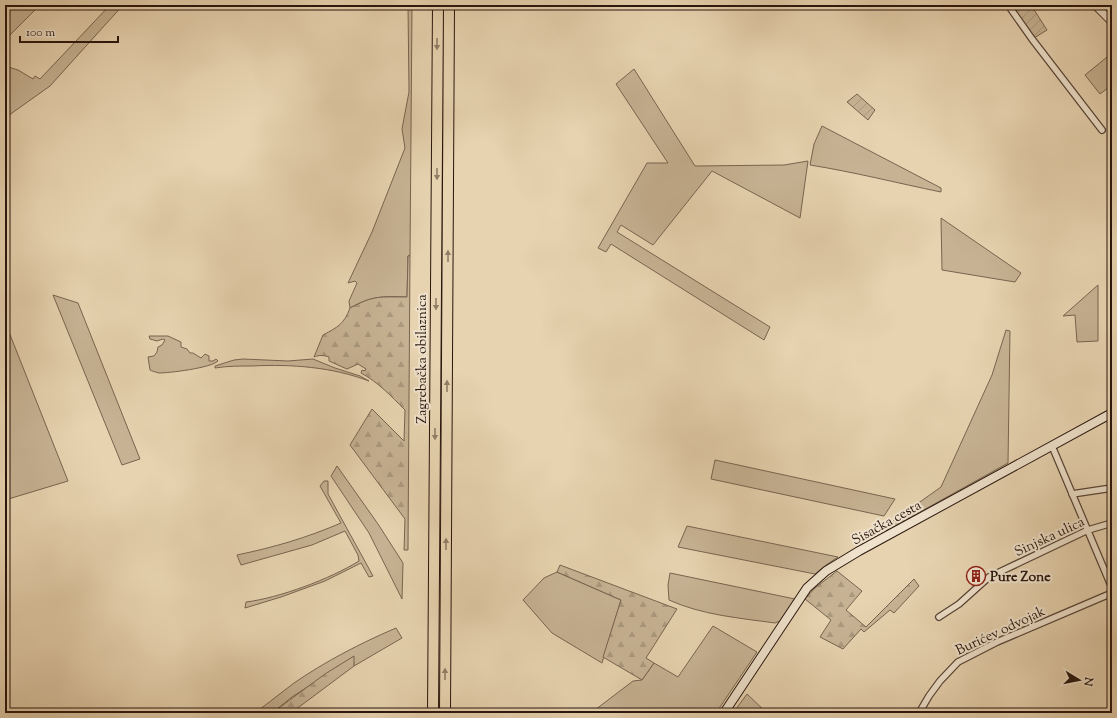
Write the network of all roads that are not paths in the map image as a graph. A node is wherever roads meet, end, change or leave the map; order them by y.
1 (438, 5) edge
2 (449, 5) edge
3 (1008, 5) edge
4 (1094, 5) edge
5 (1112, 22) edge
6 (1102, 130) dead end
7 (1112, 413) edge
8 (1052, 446) junction
9 (1112, 488) edge
10 (1072, 494) junction
11 (1112, 523) edge
12 (1088, 530) junction
13 (1112, 588) edge
14 (1112, 593) edge
15 (939, 617) dead end
16 (433, 713) edge
17 (445, 713) edge
18 (724, 713) edge
19 (919, 713) edge

1 -> 16 highway, Zagrebačka obilaznica
17 -> 2 highway, Zagrebačka obilaznica
3 - 6 street
4 - 5 street
7 - 8 main road, Sisačka cesta
8 - 10 street
8 - 18 main road, Sisačka cesta
9 - 10 street
10 - 12 street
11 - 12 street, Sinjska ulica
12 - 13 street
12 - 15 street, Sinjska ulica
14 - 19 street, Burićev odvojak

